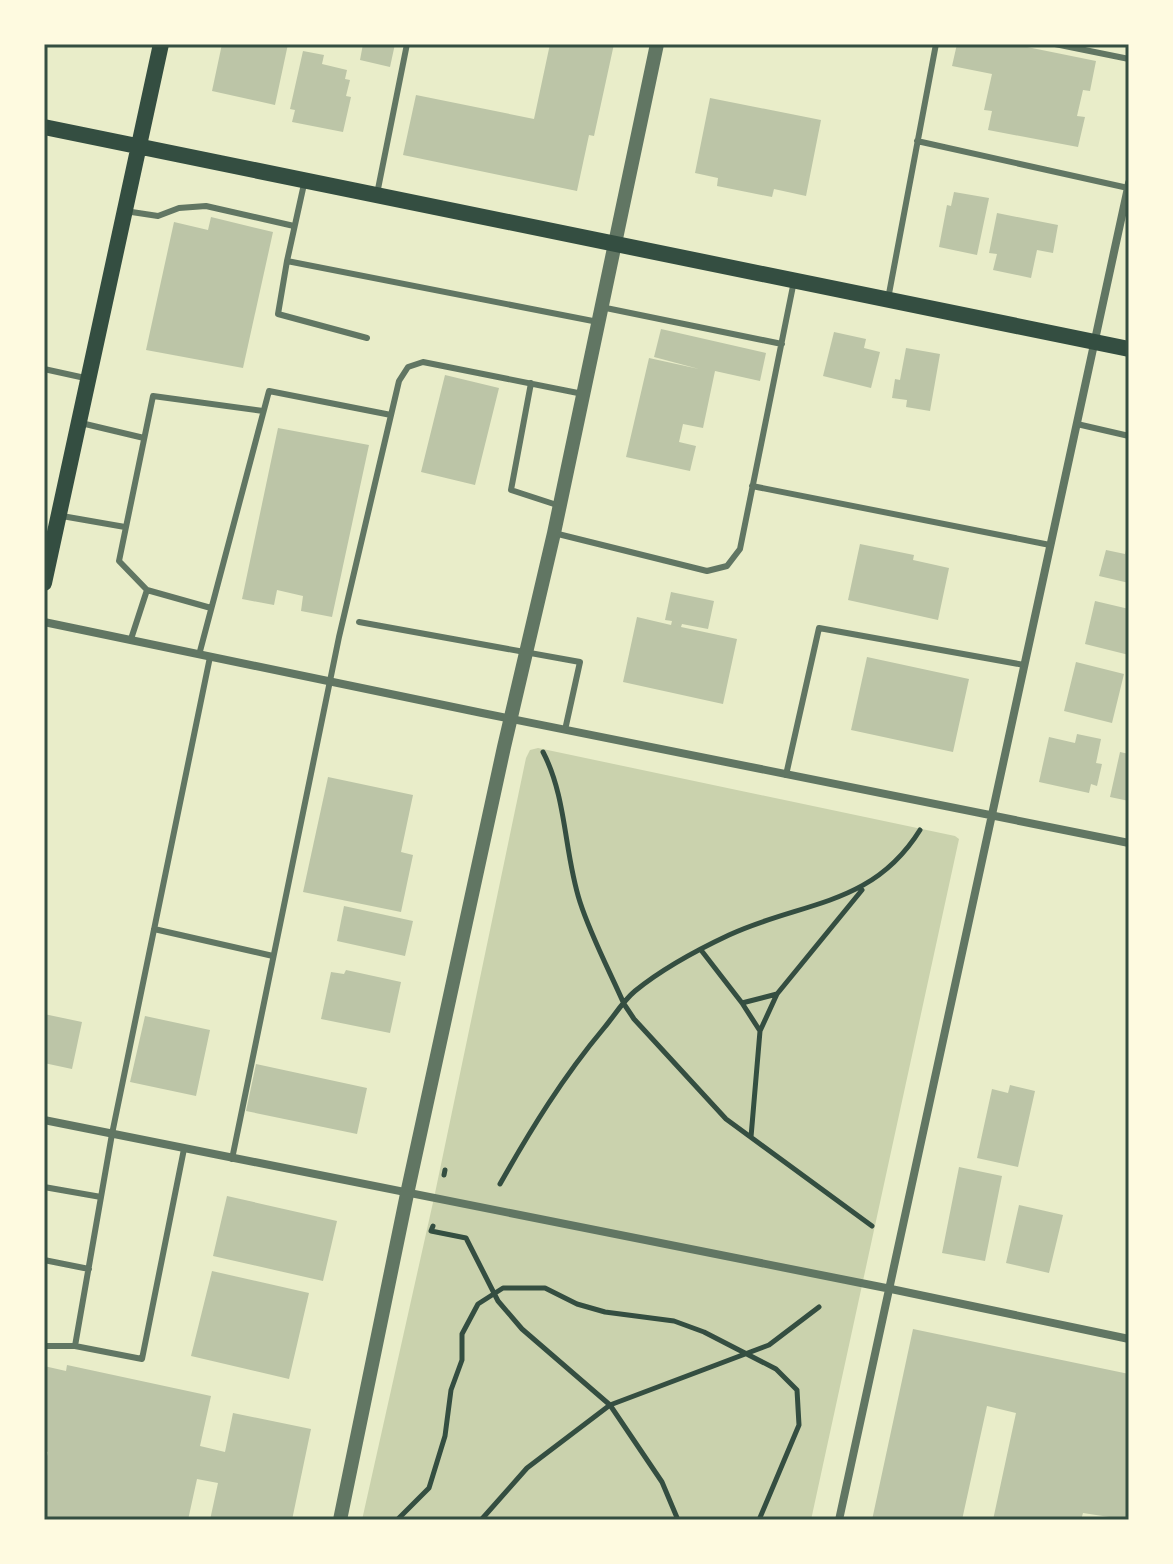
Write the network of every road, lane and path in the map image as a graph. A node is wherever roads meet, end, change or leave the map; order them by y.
1 (161, 44) edge
2 (407, 44) edge
3 (657, 44) edge
4 (936, 44) edge
5 (1055, 44) edge
6 (1129, 59) edge
7 (44, 127) edge
8 (917, 141) junction
9 (139, 145) junction
10 (305, 180) junction
11 (1128, 185) edge
12 (377, 194) junction
13 (125, 211) junction
14 (294, 226) junction
15 (614, 244) junction
16 (287, 261) junction
17 (795, 280) junction
18 (888, 299) junction
19 (600, 314) junction
20 (367, 338) dead end
21 (1095, 342) junction
22 (782, 344) junction
23 (1129, 349) edge
24 (44, 369) edge
25 (88, 379) junction
26 (531, 383) junction
27 (583, 394) junction
28 (263, 411) junction
29 (391, 415) junction
30 (79, 423) junction
31 (1077, 424) junction
32 (1129, 436) edge
33 (144, 438) junction
34 (752, 486) junction
35 (560, 506) junction
36 (58, 515) junction
37 (125, 527) junction
38 (554, 533) junction
39 (1050, 545) junction
40 (44, 583) edge
41 (147, 590) junction
42 (211, 608) junction
43 (44, 622) edge
44 (359, 622) dead end
45 (131, 639) junction
46 (526, 651) junction
47 (199, 655) junction
48 (210, 657) junction
49 (1024, 665) junction
50 (330, 682) junction
51 (511, 719) junction
52 (565, 730) junction
53 (543, 752) dead end
54 (786, 775) junction
55 (991, 814) junction
56 (920, 830) dead end
57 (1129, 843) edge
58 (865, 886) junction
59 (154, 929) junction
60 (701, 950) junction
61 (273, 956) junction
62 (777, 994) junction
63 (742, 1003) junction
64 (624, 1004) junction
65 (760, 1031) junction
66 (44, 1120) edge
67 (112, 1134) junction
68 (751, 1137) junction
69 (184, 1149) junction
70 (232, 1159) junction
71 (500, 1184) dead end
72 (44, 1187) edge
73 (407, 1194) junction
74 (101, 1197) junction
75 (433, 1226) dead end
76 (872, 1226) dead end
77 (44, 1260) edge
78 (89, 1269) junction
79 (891, 1289) junction
80 (494, 1294) junction
81 (819, 1307) dead end
82 (1129, 1339) edge
83 (44, 1346) edge
84 (75, 1346) junction
85 (745, 1353) junction
86 (610, 1405) junction
87 (340, 1520) edge
88 (397, 1520) edge
89 (481, 1520) edge
90 (678, 1520) edge
91 (759, 1520) edge
92 (839, 1520) edge

1 - 9 main road
2 - 12 lane
3 - 15 street
4 - 8 lane
5 - 6 lane
7 - 9 main road
8 - 11 lane
8 - 18 lane
9 - 10 main road
9 - 13 main road
10 - 12 main road
10 - 14 lane
11 - 21 street
12 - 15 main road
13 - 14 lane
13 - 25 main road
14 - 16 lane
15 - 17 main road
15 - 19 street
16 - 19 lane
16 - 20 lane
17 - 18 main road
17 - 22 lane
18 - 21 main road
19 - 22 lane
19 - 27 street
21 - 23 main road
21 - 31 street
22 - 34 lane
24 - 25 lane
25 - 30 main road
26 - 27 lane
26 - 29 lane
26 - 35 lane
27 - 35 street
28 - 29 lane
28 - 33 lane
28 - 42 lane
29 - 50 lane
30 - 33 lane
30 - 36 main road
31 - 32 lane
31 - 39 street
33 - 37 lane
34 - 38 lane
34 - 39 lane
35 - 38 street
36 - 37 lane
36 - 40 main road
37 - 41 lane
38 - 46 street
39 - 49 street
41 - 42 lane
41 - 45 lane
42 - 47 lane
43 - 45 street
44 - 46 lane
45 - 47 street
46 - 51 street
46 - 52 lane
47 - 48 street
48 - 50 street
48 - 59 lane
49 - 54 lane
49 - 55 street
50 - 51 street
50 - 61 lane
51 - 52 street
51 - 73 street
52 - 54 street
53 - 64 path
54 - 55 street
55 - 57 street
55 - 79 street
56 - 58 path
58 - 60 path
58 - 62 path
59 - 61 lane
59 - 67 lane
60 - 63 path
60 - 64 path
61 - 70 lane
62 - 63 path
62 - 65 path
63 - 65 path
64 - 68 path
64 - 71 path
65 - 68 path
66 - 67 street
67 - 69 street
67 - 74 lane
68 - 76 path
69 - 70 street
69 - 84 lane
70 - 73 street
72 - 74 lane
73 - 79 street
73 - 87 street
74 - 78 lane
75 - 80 path
77 - 78 lane
78 - 84 lane
79 - 82 street
79 - 92 street
80 - 85 path
80 - 86 path
80 - 88 path
81 - 85 path
83 - 84 lane
85 - 86 path
85 - 91 path
86 - 89 path
86 - 90 path

